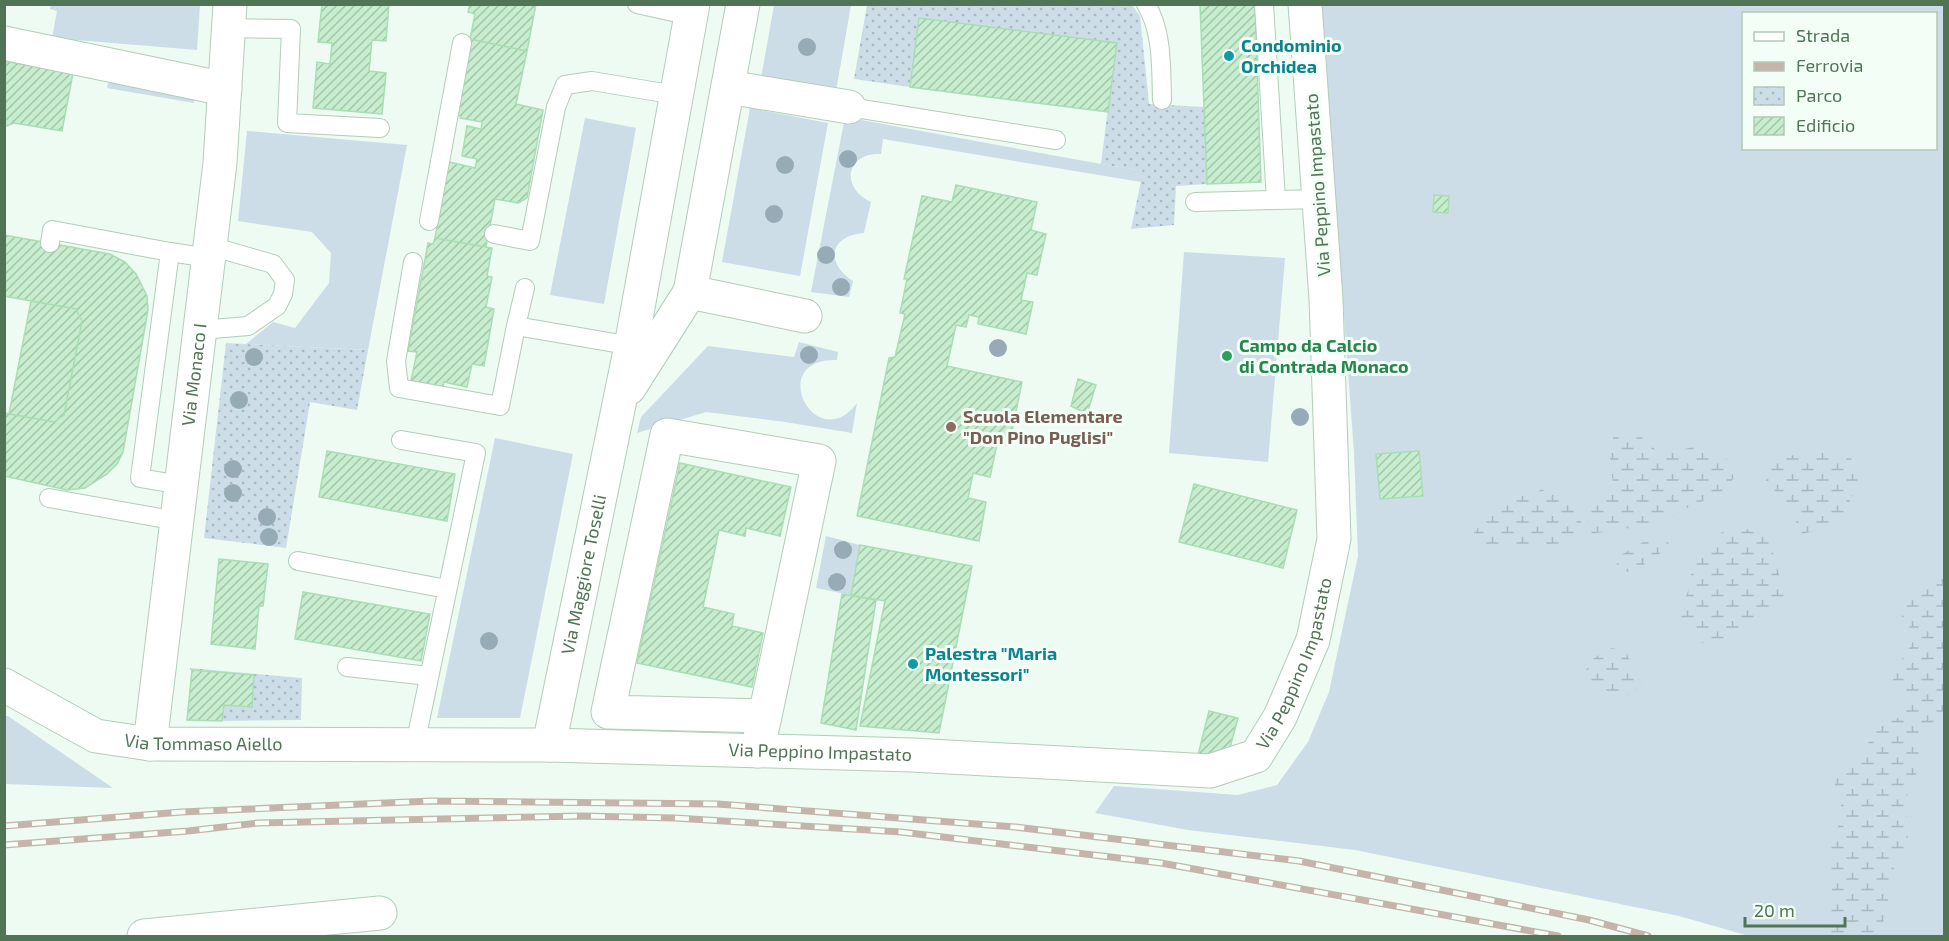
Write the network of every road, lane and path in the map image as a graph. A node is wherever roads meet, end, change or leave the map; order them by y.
1 (637, 4) edge
2 (743, 4) edge
3 (1146, 4) edge
4 (1264, 4) edge
5 (1305, 4) edge
6 (692, 10) edge
7 (229, 16) edge
8 (4, 43) edge
9 (462, 43) dead end
10 (728, 87) junction
11 (225, 89) junction
12 (676, 95) junction
13 (1162, 100) dead end
14 (849, 107) joint
15 (380, 128) dead end
16 (1056, 140) dead end
17 (667, 141) junction
18 (716, 150) junction
19 (1319, 199) junction
20 (1276, 200) junction
21 (1195, 202) dead end
22 (429, 221) dead end
23 (494, 234) dead end
24 (50, 243) dead end
25 (170, 252) junction
26 (209, 252) junction
27 (413, 262) dead end
28 (525, 288) dead end
29 (690, 292) junction
30 (805, 316) dead end
31 (516, 326) junction
32 (200, 330) junction
33 (642, 348) junction
34 (401, 440) dead end
35 (181, 485) junction
36 (49, 498) dead end
37 (177, 521) junction
38 (298, 561) dead end
39 (447, 589) junction
40 (347, 667) dead end
41 (429, 676) junction
42 (4, 685) edge
43 (765, 716) junction
44 (150, 744) junction
45 (415, 745) junction
46 (549, 745) junction
47 (757, 751) junction
48 (380, 913) dead end
49 (144, 936) edge

1 - 6 lane
2 - 10 street, Via Maggiore Toselli
3 - 13 lane
4 - 20 lane
5 - 19 street, Via Peppino Impastato
6 - 12 street, Via Maggiore Toselli
7 - 11 street, Via Monaco I
7 - 15 lane
8 - 11 street
9 - 22 lane
10 - 14 street
10 - 18 street, Via Maggiore Toselli
11 - 26 street, Via Monaco I
12 - 17 street, Via Maggiore Toselli
12 - 23 lane
14 - 16 lane
17 - 18 street
17 - 33 street, Via Maggiore Toselli
18 - 29 street, Via Maggiore Toselli
19 - 20 lane
19 - 47 street, Via Peppino Impastato
20 - 21 lane
24 - 25 lane
25 - 26 lane
25 - 35 lane
26 - 32 street, Via Monaco I
26 - 32 lane
27 - 31 lane
28 - 31 lane
29 - 30 street
29 - 33 street, Via Maggiore Toselli
31 - 33 lane
32 - 35 street, Via Monaco I
33 - 46 street, Via Maggiore Toselli
34 - 39 lane
35 - 37 street, Via Monaco I
36 - 37 lane
37 - 44 street, Via Monaco I
38 - 39 lane
39 - 41 lane
40 - 41 lane
41 - 45 lane
42 - 44 street, Via Tommaso Aiello
43 - 43 street
43 - 47 street
44 - 45 street, Via Tommaso Aiello
45 - 46 street, Via Tommaso Aiello
46 - 47 street, Via Peppino Impastato
48 - 49 street

